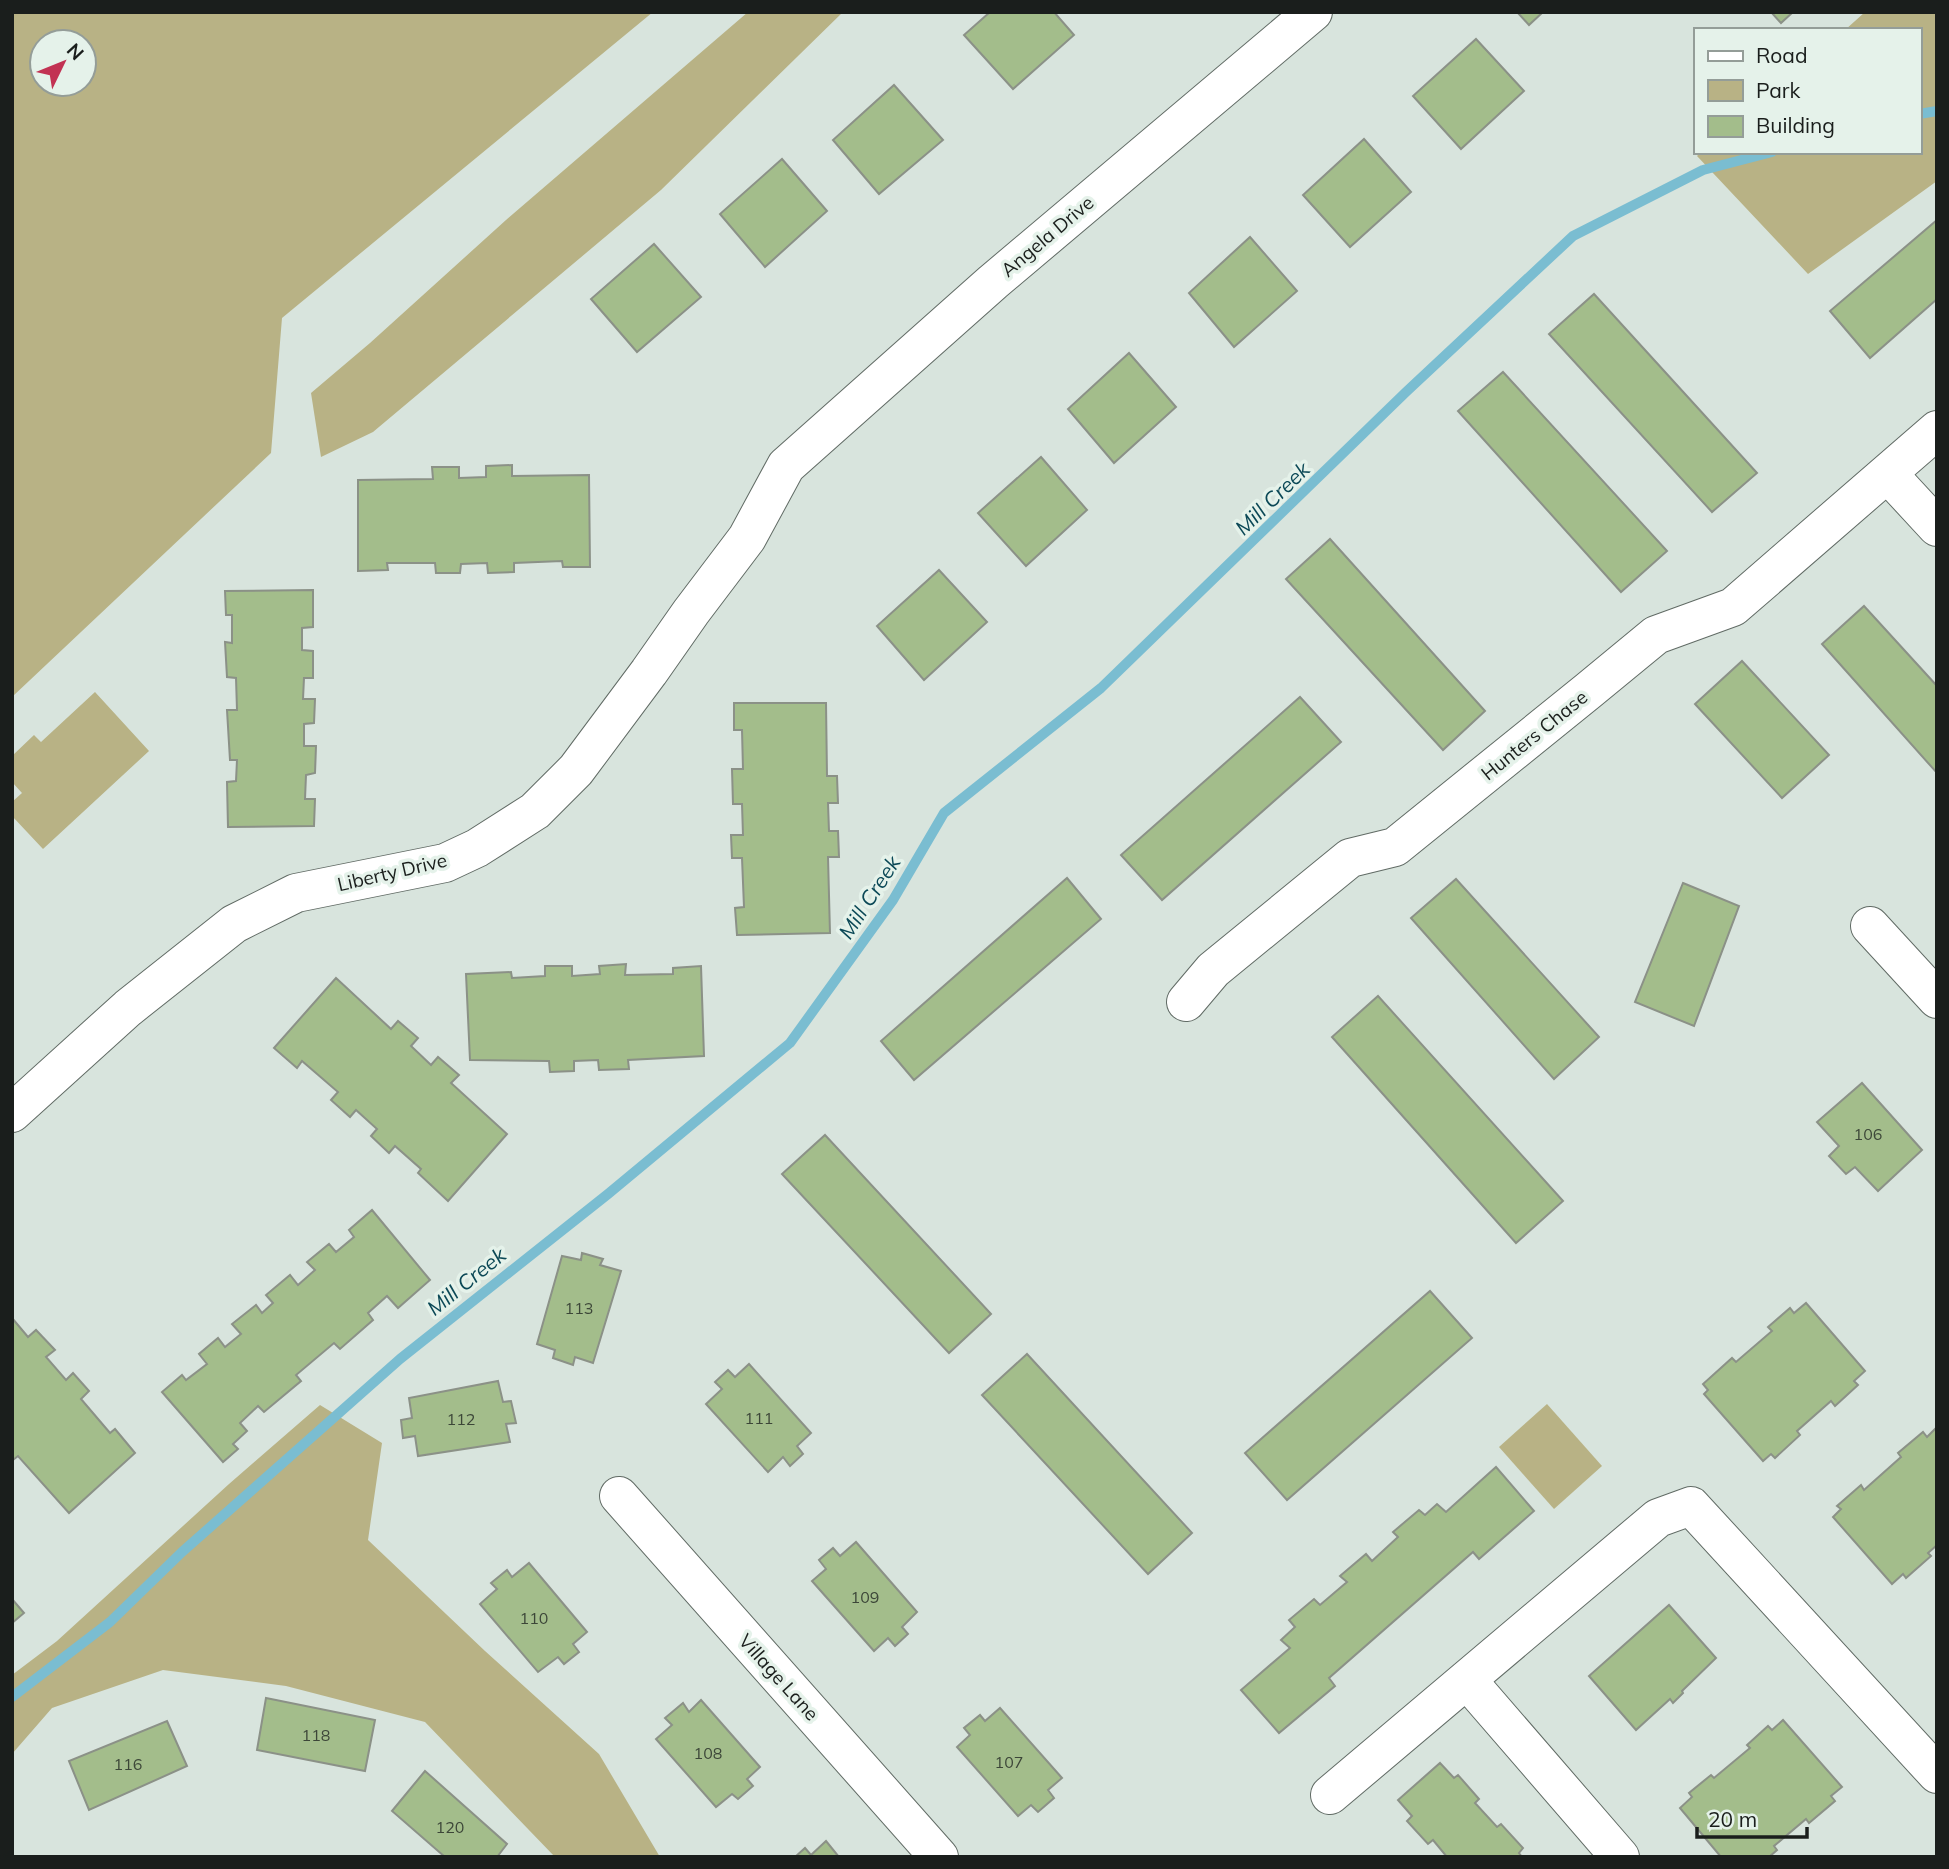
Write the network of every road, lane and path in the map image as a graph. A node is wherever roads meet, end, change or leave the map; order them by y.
1 (1313, 12) edge
2 (1937, 430) edge
3 (786, 466) joint
4 (1888, 474) junction
5 (1937, 527) edge
6 (1870, 926) dead end
7 (1937, 999) edge
8 (1186, 1002) dead end
9 (12, 1112) edge
10 (619, 1496) dead end
11 (1467, 1680) junction
12 (1937, 1774) edge
13 (1330, 1794) dead end
14 (939, 1857) edge
15 (1620, 1857) edge

1 - 3 street, Angela Drive
2 - 4 street, Hunters Chase
3 - 9 street, Liberty Drive
4 - 5 street
4 - 8 street, Hunters Chase
6 - 7 street
10 - 14 street, Village Lane
11 - 12 street
11 - 13 street
11 - 15 street

